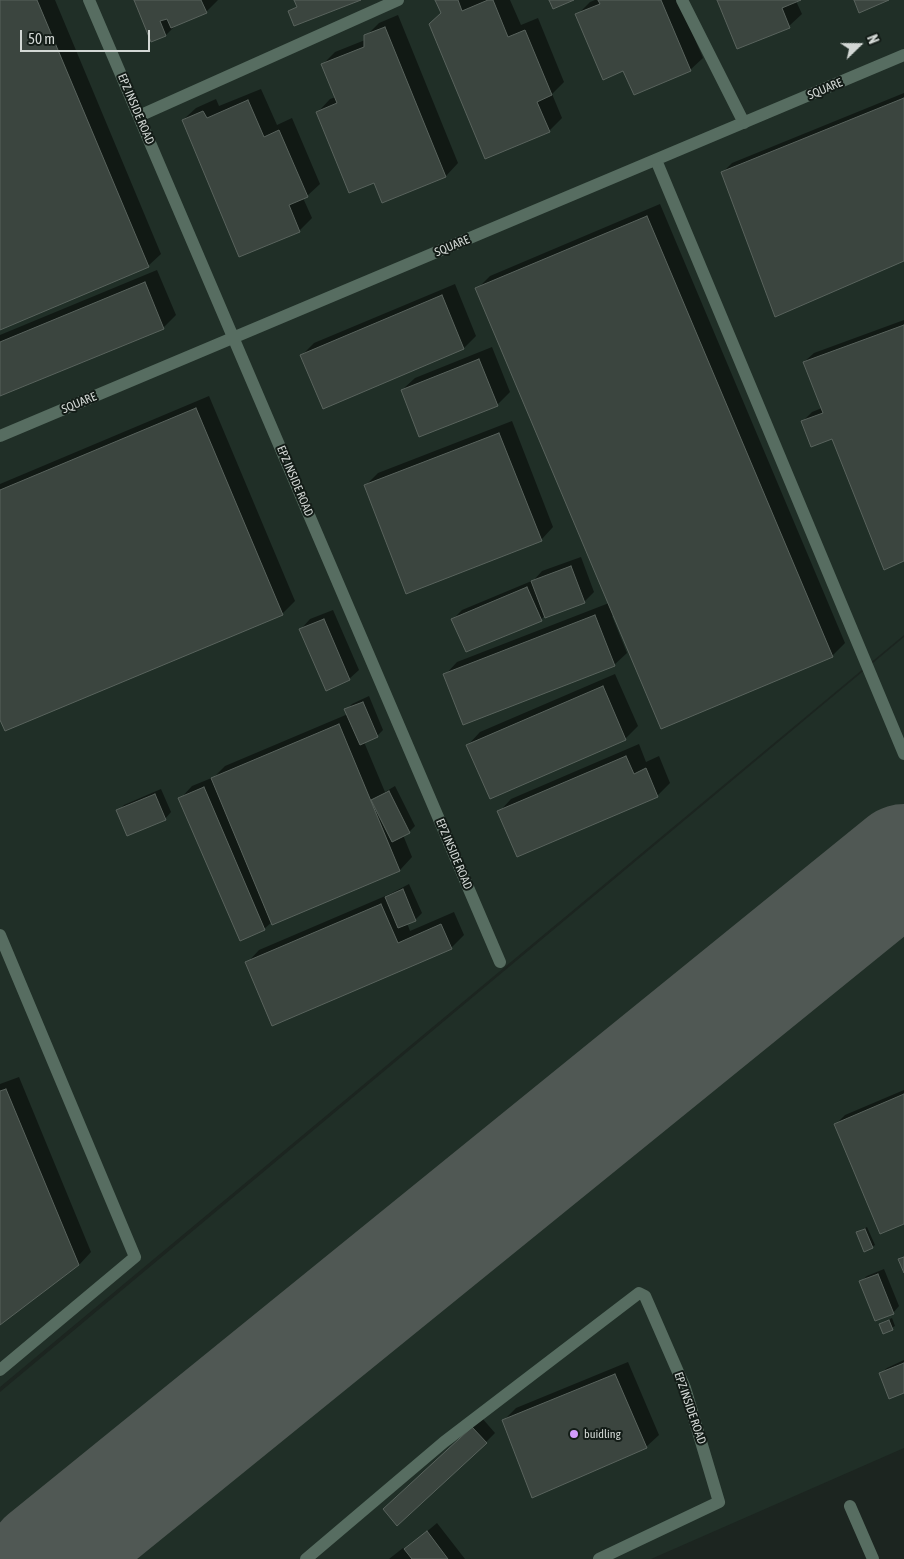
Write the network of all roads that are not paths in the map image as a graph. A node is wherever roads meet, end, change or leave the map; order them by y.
1 (89, 0) edge
2 (398, 0) edge
3 (682, 0) edge
4 (904, 56) edge
5 (139, 116) junction
6 (744, 123) junction
7 (656, 160) junction
8 (233, 338) junction
9 (0, 436) edge
10 (904, 754) edge
11 (0, 935) edge
12 (500, 962) dead end
13 (0, 1370) edge
14 (850, 1506) dead end
15 (306, 1559) edge
16 (599, 1559) edge
17 (873, 1559) edge

1 - 5 street, EPZ INSIDE ROAD
2 - 5 street
3 - 6 street
4 - 6 street, SQUARE
5 - 8 street, EPZ INSIDE ROAD
6 - 7 street, SQUARE
7 - 8 street, SQUARE
7 - 10 street
8 - 9 street, SQUARE
8 - 12 street, EPZ INSIDE ROAD
11 - 13 street
14 - 17 street
15 - 16 street, EPZ INSIDE ROAD

